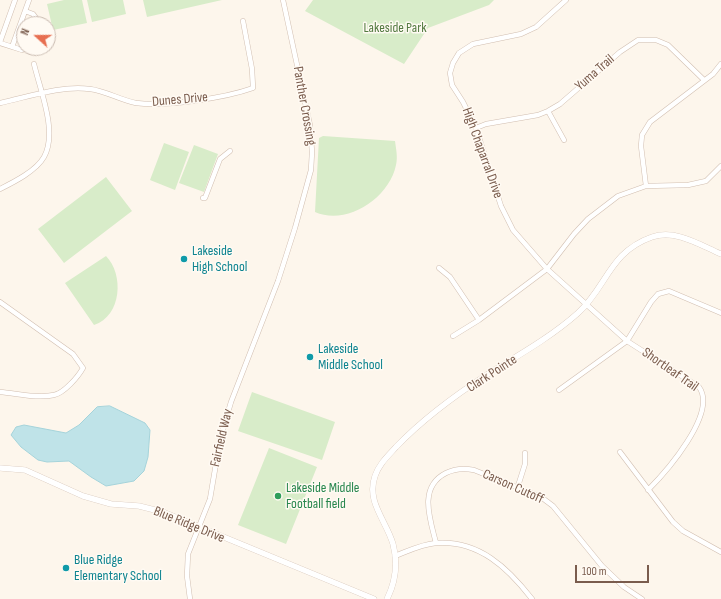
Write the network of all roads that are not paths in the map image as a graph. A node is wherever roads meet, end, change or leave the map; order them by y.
1 (15, 0) edge
2 (29, 0) edge
3 (283, 0) edge
4 (566, 0) edge
5 (25, 11) junction
6 (34, 16) edge
7 (242, 21) dead end
8 (0, 43) edge
9 (12, 48) junction
10 (16, 49) edge
11 (34, 64) dead end
12 (721, 64) edge
13 (704, 80) junction
14 (41, 93) junction
15 (0, 103) edge
16 (548, 111) junction
17 (476, 128) junction
18 (564, 140) dead end
19 (230, 150) dead end
20 (721, 166) edge
21 (646, 186) junction
22 (0, 189) edge
23 (203, 198) dead end
24 (721, 254) edge
25 (439, 268) dead end
26 (547, 269) junction
27 (278, 281) joint
28 (0, 302) edge
29 (587, 304) junction
30 (721, 313) edge
31 (479, 320) junction
32 (453, 336) dead end
33 (627, 341) junction
34 (559, 390) dead end
35 (0, 392) edge
36 (620, 452) dead end
37 (525, 453) dead end
38 (0, 468) edge
39 (518, 486) junction
40 (648, 490) junction
41 (199, 527) junction
42 (436, 543) junction
43 (721, 552) edge
44 (395, 556) junction
45 (190, 599) edge
46 (374, 599) edge
47 (387, 599) edge
48 (532, 599) edge
49 (642, 599) edge

1 - 8 street
2 - 5 street
3 - 27 street, Panther Crossing
4 - 17 street, High Chaparral Drive
5 - 6 street
5 - 9 street
7 - 14 street, Dunes Drive
8 - 9 street
9 - 10 street
11 - 14 street
12 - 13 street
13 - 16 street, Yuma Trail
13 - 21 street
14 - 15 street
14 - 22 street
16 - 17 street, Yuma Trail
16 - 18 street
17 - 26 street, High Chaparral Drive
19 - 23 street
20 - 21 street
21 - 26 street
24 - 29 street, Clark Pointe
25 - 31 street
26 - 29 street, High Chaparral Drive
26 - 31 street
27 - 41 street, Fairfield Way
28 - 35 street
29 - 33 street, Shortleaf Trail
29 - 44 street, Clark Pointe
30 - 33 street
31 - 32 street
33 - 34 street
33 - 40 street, Shortleaf Trail
36 - 40 street
37 - 39 street
38 - 41 street, Blue Ridge Drive
39 - 42 street, Carson Cutoff
39 - 49 street, Carson Cutoff
40 - 43 street
41 - 45 street, Fairfield Way
41 - 46 street, Blue Ridge Drive
42 - 44 street
42 - 48 street
44 - 47 street, Clark Pointe

